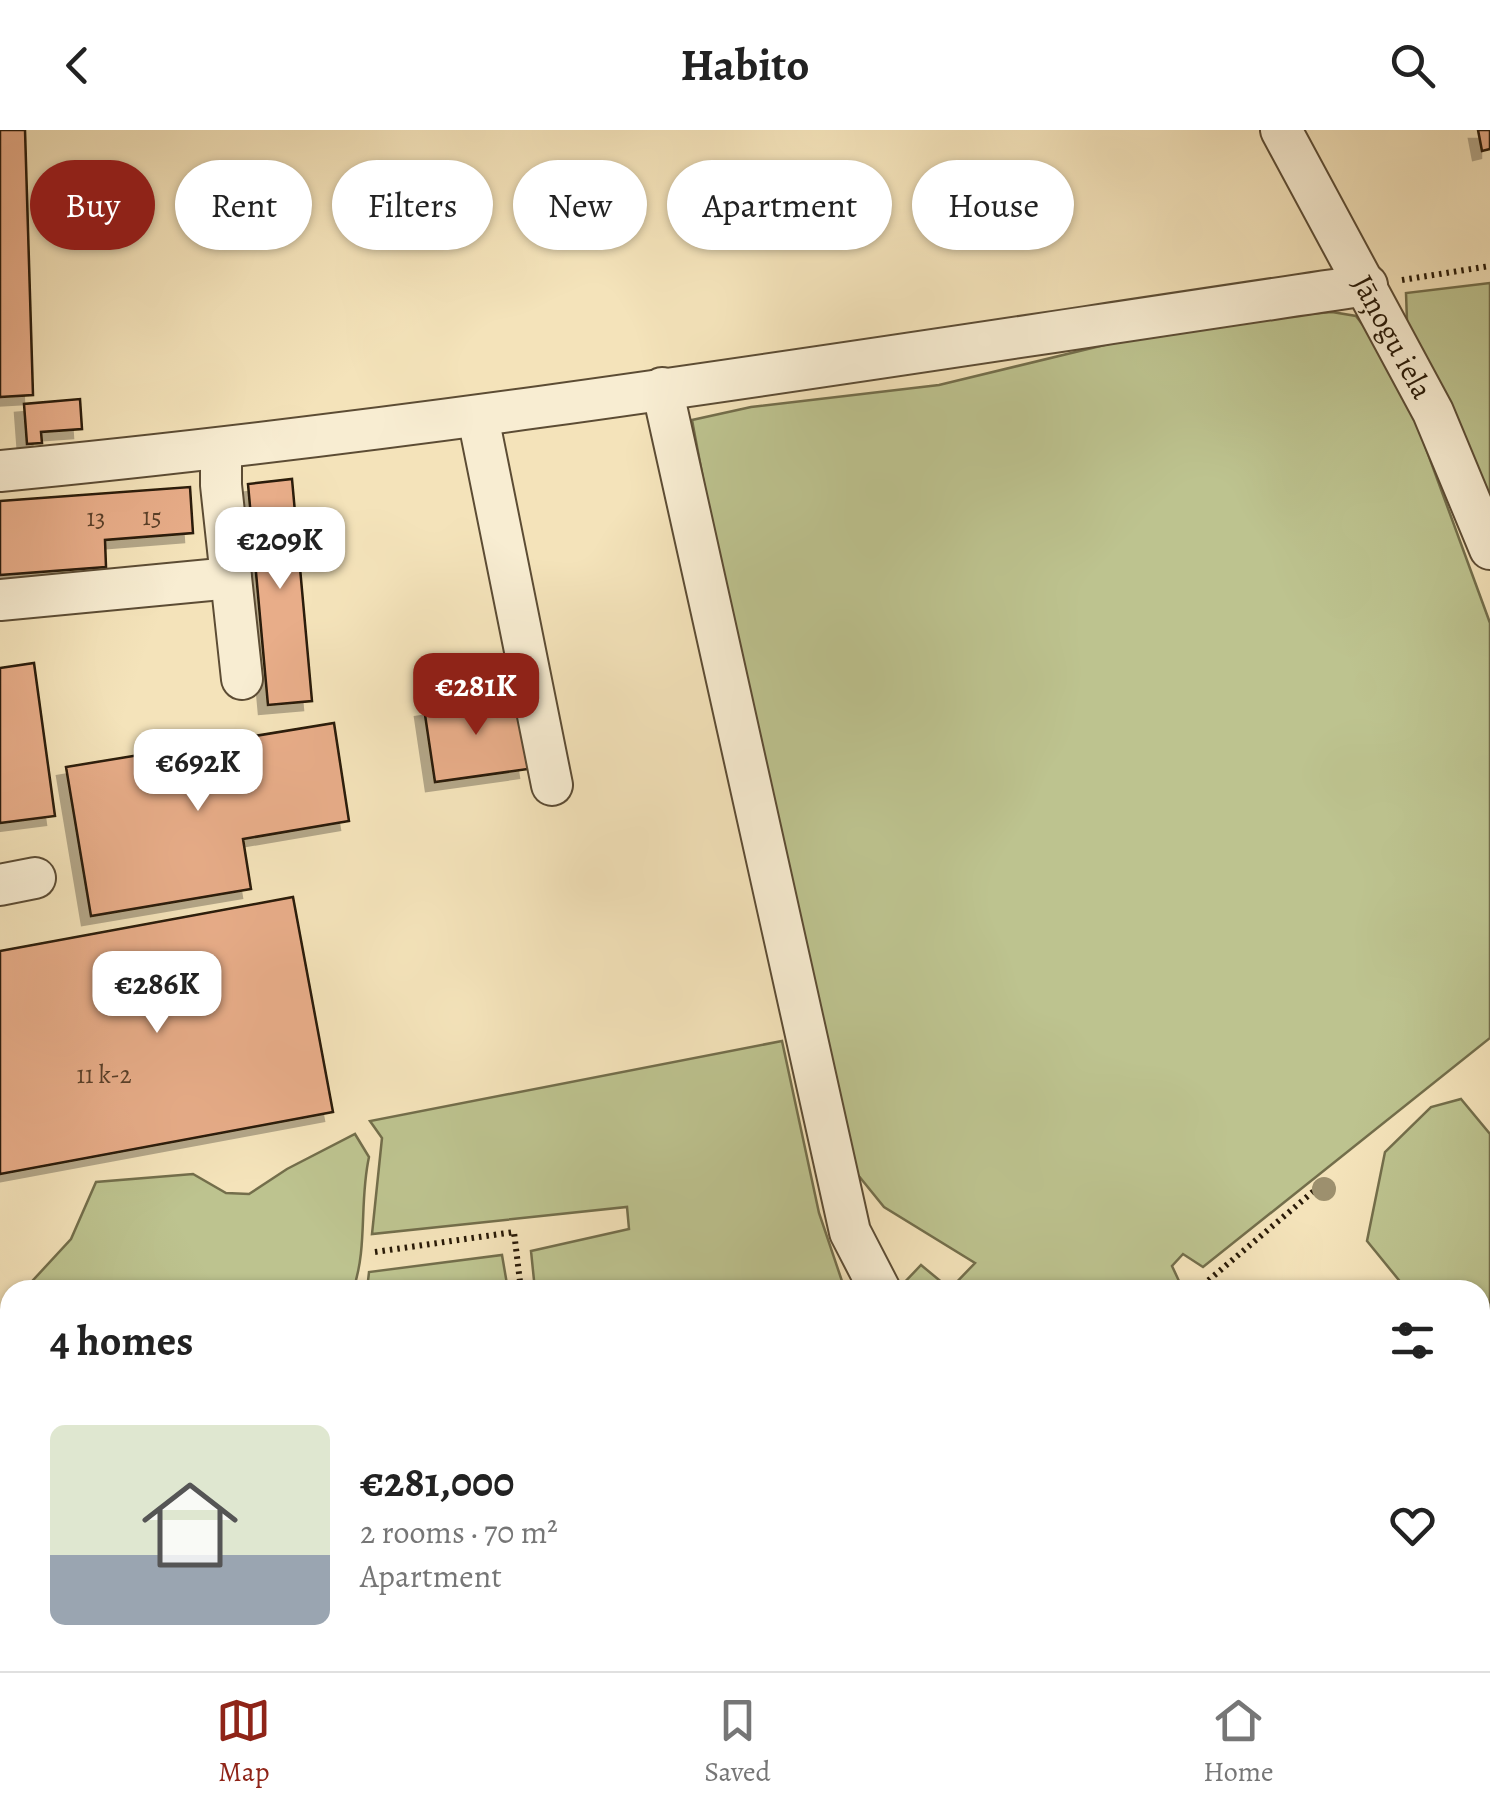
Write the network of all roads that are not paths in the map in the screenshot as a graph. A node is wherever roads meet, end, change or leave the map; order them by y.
1 (1281, 130) edge
2 (1366, 285) junction
3 (662, 388) junction
4 (478, 418) junction
5 (221, 450) junction
6 (0, 472) edge
7 (1490, 548) edge
8 (231, 578) junction
9 (0, 600) edge
10 (242, 678) dead end
11 (552, 785) dead end
12 (875, 1280) edge

1 - 2 street, Jāņogu iela
2 - 3 street
2 - 7 street, Jāņogu iela
3 - 4 street
3 - 12 street
4 - 5 street
4 - 11 street
5 - 6 street
5 - 8 street
8 - 9 street
8 - 10 street

